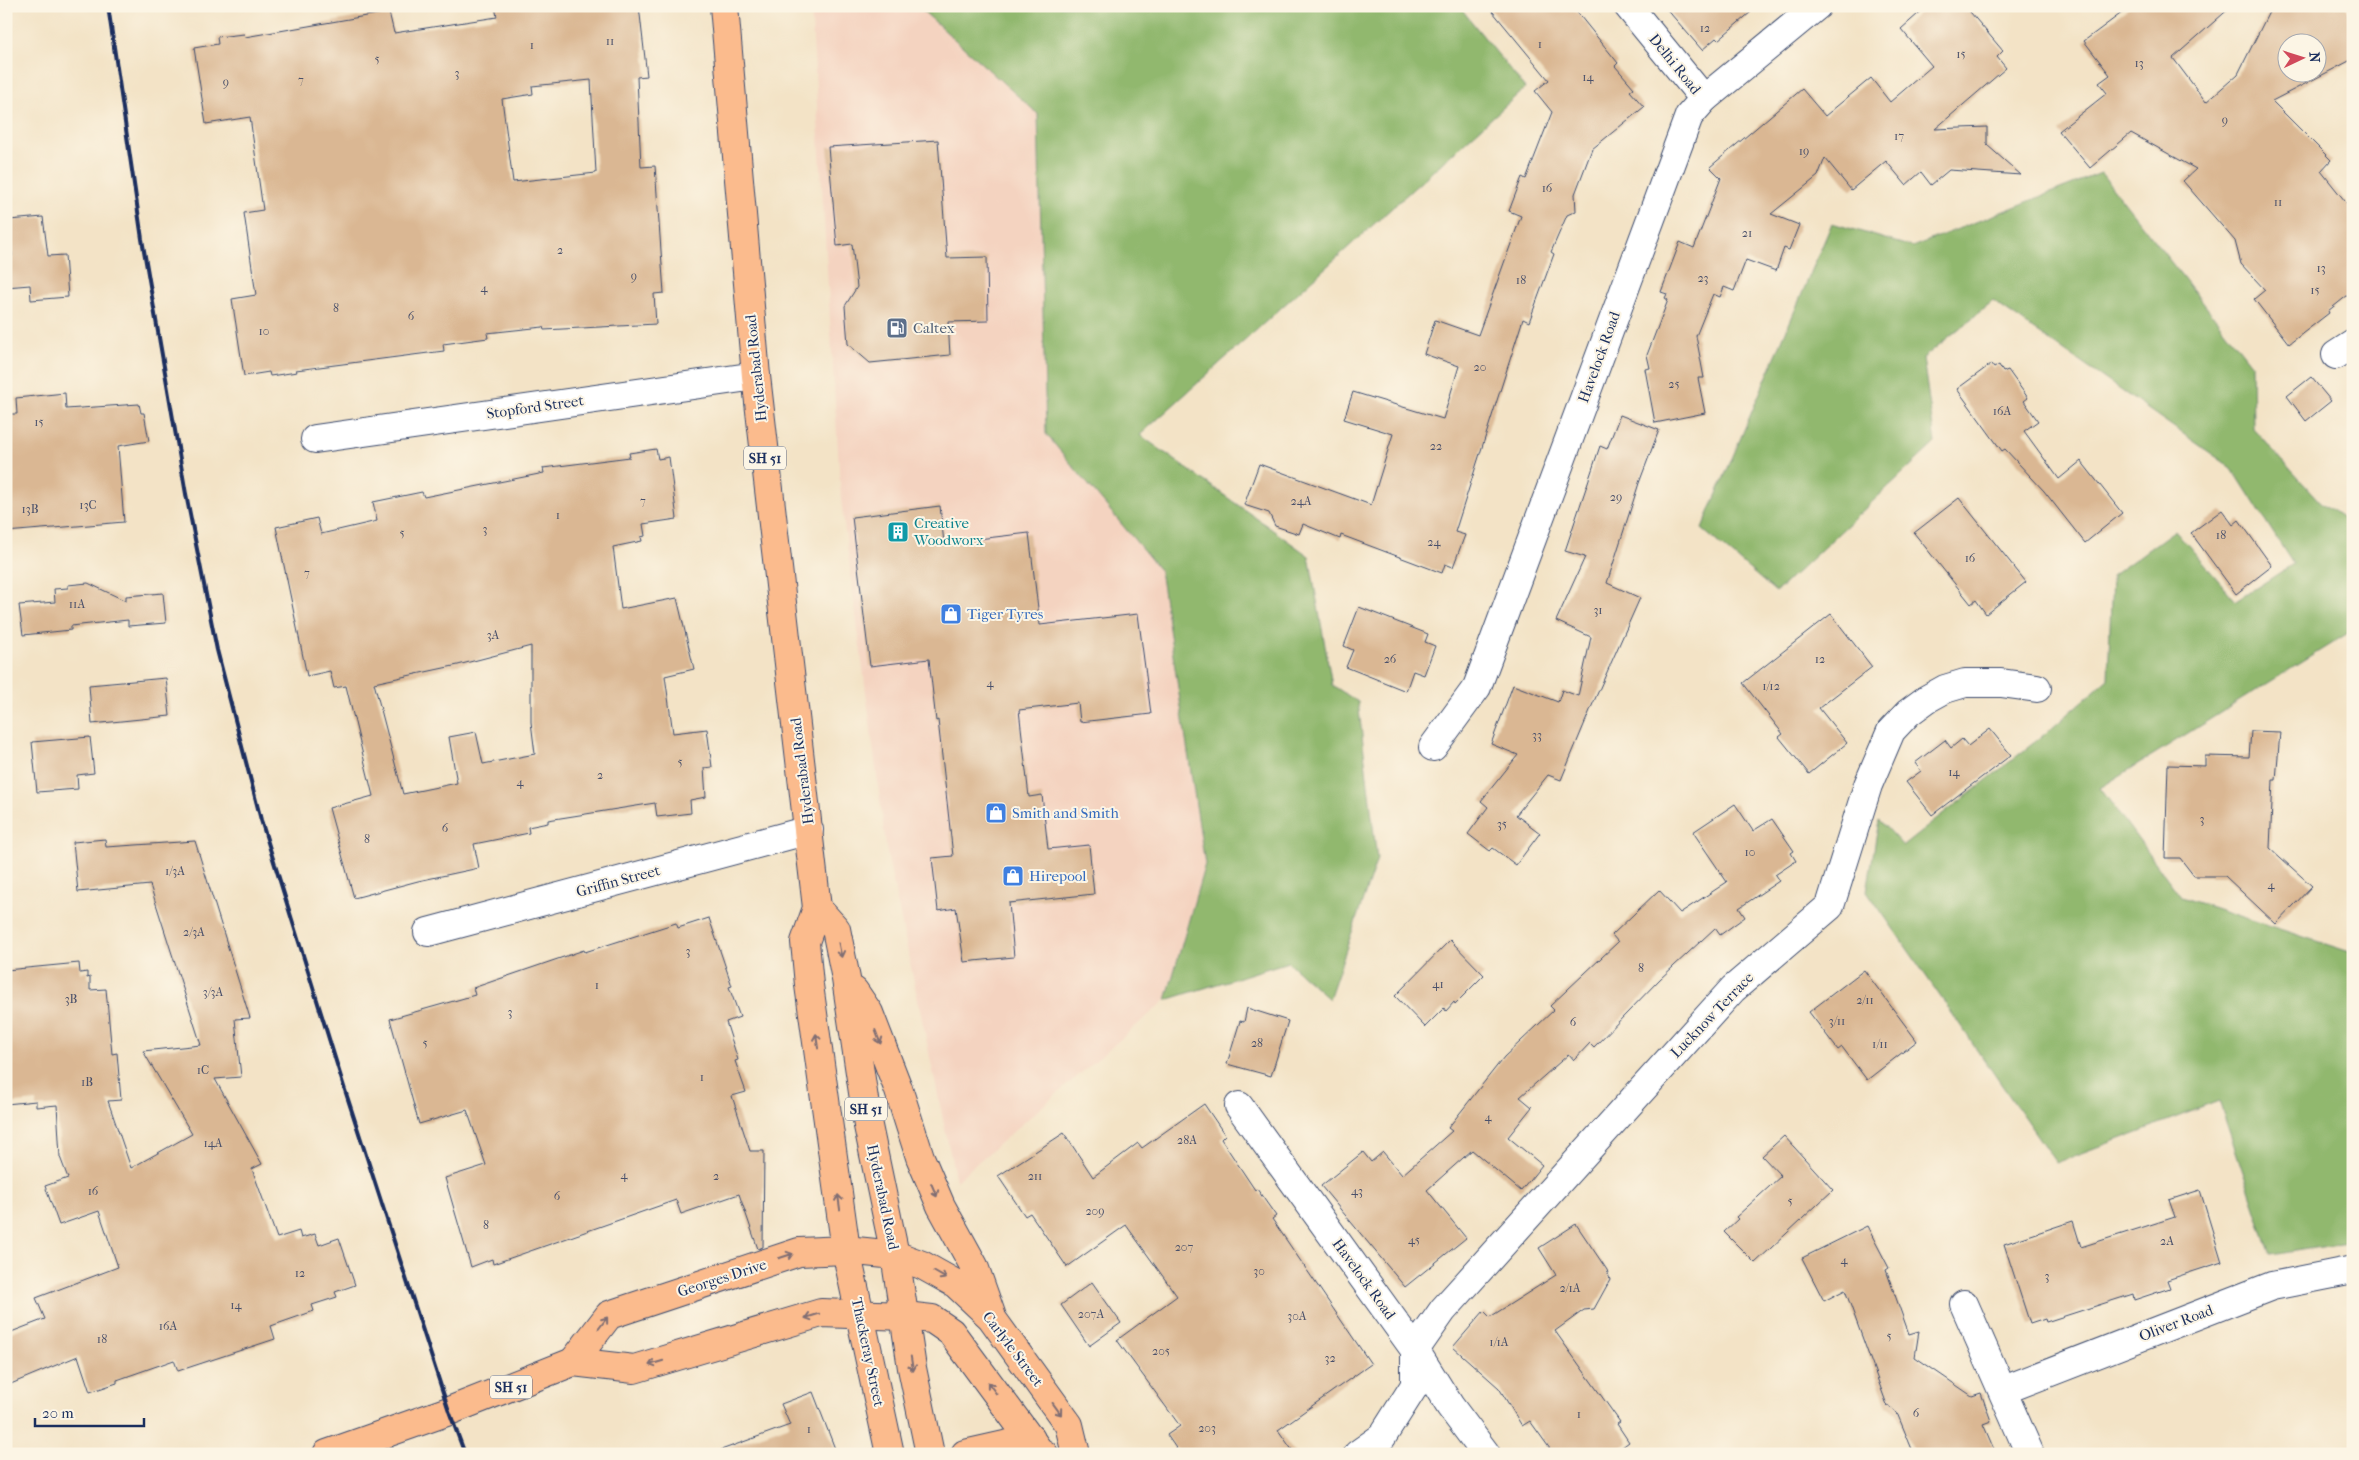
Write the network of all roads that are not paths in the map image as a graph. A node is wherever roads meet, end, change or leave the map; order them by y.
1 (724, 6) edge
2 (1628, 6) edge
3 (1817, 6) edge
4 (1704, 99) junction
5 (756, 376) junction
6 (315, 439) dead end
7 (2037, 688) dead end
8 (1433, 747) dead end
9 (809, 830) junction
10 (817, 908) junction
11 (428, 932) dead end
12 (846, 979) junction
13 (1238, 1106) dead end
14 (846, 1250) junction
15 (896, 1255) junction
16 (2353, 1270) edge
17 (1964, 1304) dead end
18 (860, 1316) junction
19 (905, 1316) junction
20 (992, 1317) junction
21 (1415, 1350) junction
22 (573, 1362) junction
23 (2004, 1390) junction
24 (1037, 1446) edge
25 (327, 1454) edge
26 (890, 1454) edge
27 (930, 1454) edge
28 (965, 1454) edge
29 (1076, 1454) edge
30 (1358, 1454) edge
31 (1486, 1454) edge
32 (2030, 1454) edge

1 - 5 main road, Hyderabad Road / SH 51
2 - 4 street, Delhi Road
3 - 4 street, Havelock Road
4 - 8 street, Havelock Road
5 - 6 street, Stopford Street
5 - 9 main road, Hyderabad Road / SH 51
7 - 21 street, Lucknow Terrace
9 - 10 main road, Hyderabad Road / SH 51
9 - 11 street, Griffin Street
10 -> 12 main road, Hyderabad Road / SH 51
14 -> 10 main road, Hyderabad Road / SH 51
12 - 15 main road, Hyderabad Road / SH 51
12 -> 20 main road
13 - 21 street, Havelock Road
14 - 15 main road, Georges Drive
14 - 18 main road, Thackeray Street
22 -> 14 main road, Georges Drive
15 - 19 main road, Hyderabad Road / SH 51
15 -> 20 main road, Carlyle Street
16 - 23 street, Oliver Road
17 - 23 street
18 - 19 main road, SH 51
18 -> 22 main road, SH 51
18 - 26 main road, Thackeray Street
24 -> 19 main road
19 -> 27 main road
20 -> 29 main road, Carlyle Street
21 - 30 street
21 - 31 street, Havelock Road
22 - 25 main road, SH 51
23 - 32 street
24 - 28 main road

